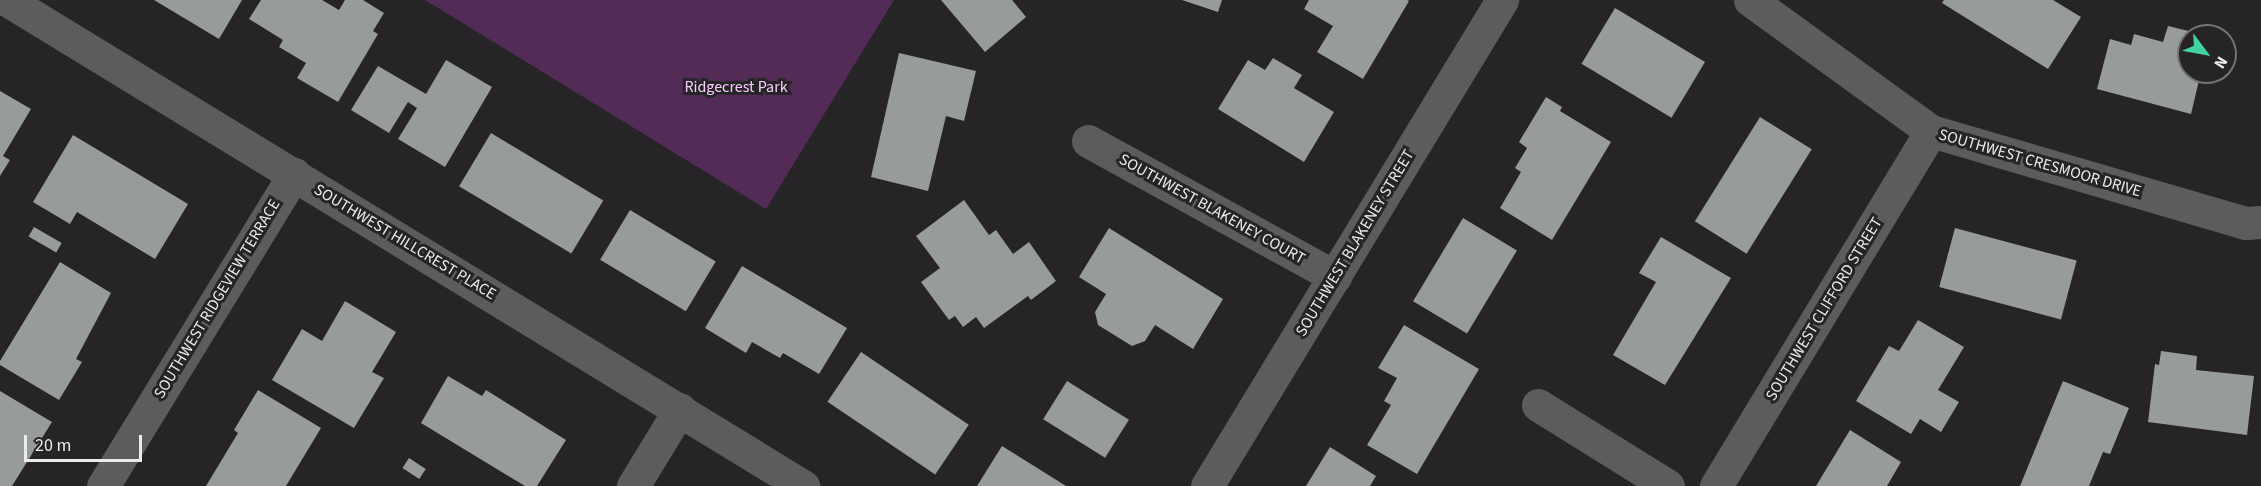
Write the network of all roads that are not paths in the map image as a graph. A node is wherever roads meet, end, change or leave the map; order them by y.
1 (7, 0) edge
2 (1502, 0) edge
3 (1750, 0) edge
4 (1931, 131) junction
5 (1088, 141) dead end
6 (294, 174) junction
7 (2261, 222) edge
8 (1335, 277) junction
9 (1538, 405) dead end
10 (680, 409) junction
11 (103, 486) edge
12 (633, 486) edge
13 (802, 486) edge
14 (1207, 486) edge
15 (1668, 486) edge
16 (1716, 486) edge

1 - 6 street, SOUTHWEST HILLCREST PLACE
2 - 8 street, SOUTHWEST BLAKENEY STREET
3 - 4 street, SOUTHWEST CRESMOOR DRIVE
4 - 7 street, SOUTHWEST CRESMOOR DRIVE
4 - 16 street, SOUTHWEST CLIFFORD STREET
5 - 8 street, SOUTHWEST BLAKENEY COURT
6 - 10 street, SOUTHWEST HILLCREST PLACE
6 - 11 street, SOUTHWEST RIDGEVIEW TERRACE
8 - 14 street, SOUTHWEST BLAKENEY STREET
9 - 15 street
10 - 12 street
10 - 13 street, SOUTHWEST HILLCREST PLACE

